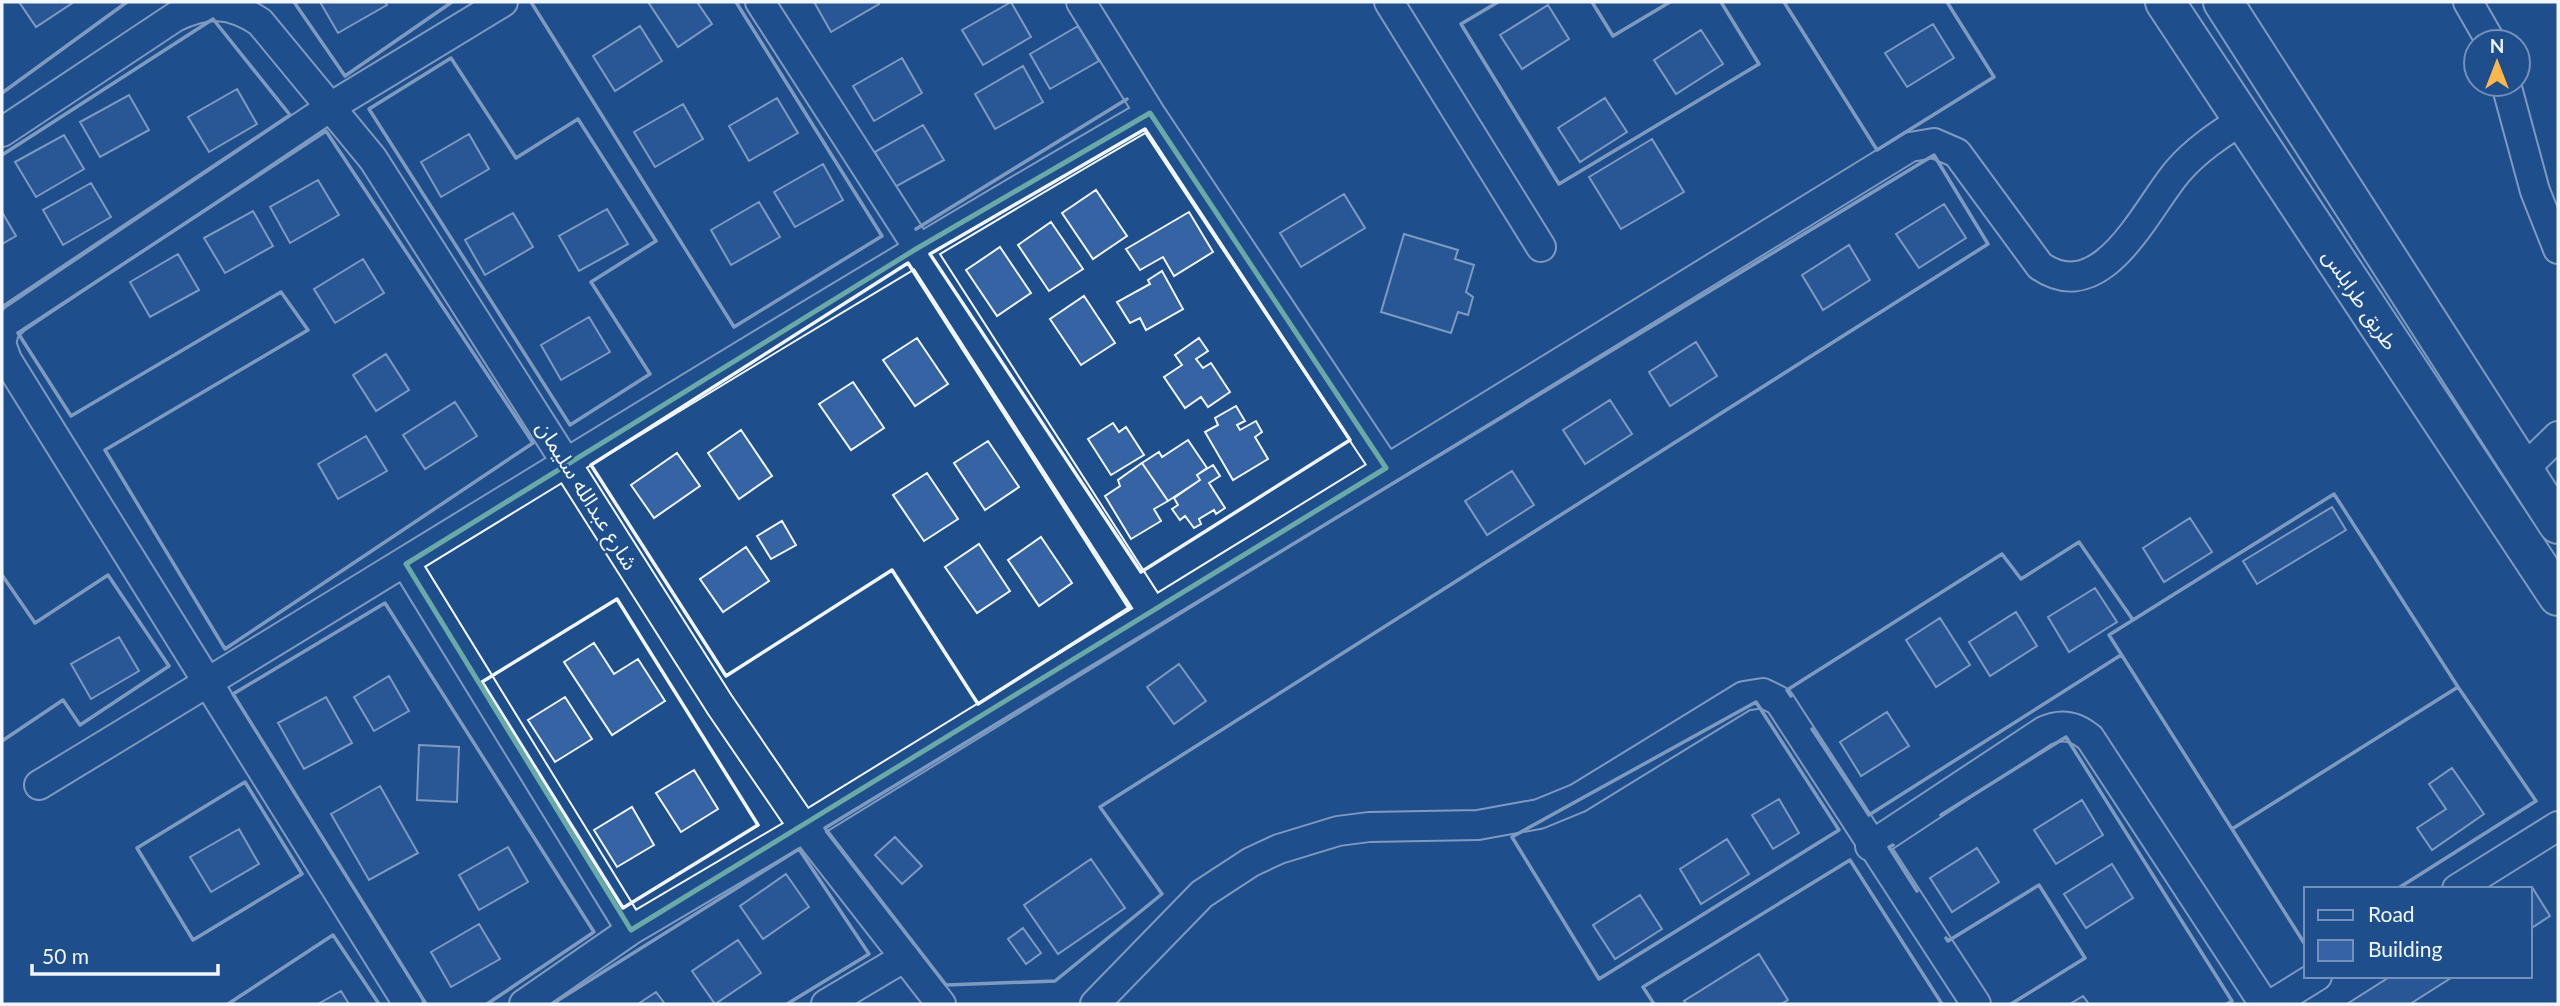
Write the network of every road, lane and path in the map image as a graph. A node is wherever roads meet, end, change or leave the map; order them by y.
1 (503, 2) edge
2 (760, 2) edge
3 (1081, 2) edge
4 (1389, 2) edge
5 (2165, 2) edge
6 (2223, 2) edge
7 (2468, 2) edge
8 (2483, 28) edge
9 (2510, 98) edge
10 (332, 106) junction
11 (1150, 113) junction
12 (2242, 120) junction
13 (2, 132) edge
14 (1541, 247) dead end
15 (916, 249) junction
16 (2558, 249) edge
17 (2, 340) edge
18 (2, 346) edge
19 (2558, 436) edge
20 (569, 464) junction
21 (1386, 468) junction
22 (2524, 470) junction
23 (2558, 524) edge
24 (406, 564) junction
25 (2558, 596) edge
26 (1153, 613) junction
27 (208, 683) junction
28 (39, 785) dead end
29 (2558, 826) edge
30 (804, 828) junction
31 (1870, 846) junction
32 (2460, 887) edge
33 (631, 930) junction
34 (905, 957) junction
35 (2314, 978) edge
36 (2277, 1003) edge
37 (408, 1004) edge
38 (524, 1004) edge
39 (825, 1004) edge
40 (940, 1004) edge
41 (1096, 1004) edge
42 (1976, 1004) edge

1 - 10 street
2 - 15 street
3 - 11 street
4 - 14 street
5 - 12 highway, طريق طرابلس
6 - 22 highway
7 - 8 street
9 - 16 street
10 - 13 street, شارع عبدالله سليمان
10 - 17 street
10 - 20 street, شارع عبدالله سليمان
11 - 15 street
11 - 21 street
12 - 21 street
12 - 25 highway, طريق طرابلس
15 - 20 street
15 - 26 street
18 - 27 street
19 - 22 street
20 - 24 street
20 - 30 street, شارع عبدالله سليمان
21 - 26 street
22 - 23 highway
24 - 27 street
24 - 33 street
26 - 30 street
27 - 28 street
27 - 37 street
29 - 32 street
30 - 33 street
30 - 34 street, شارع عبدالله سليمان
31 - 36 street
31 - 41 street
31 - 42 street
33 - 38 street
34 - 39 street
34 - 40 street, شارع عبدالله سليمان
35 - 36 street

